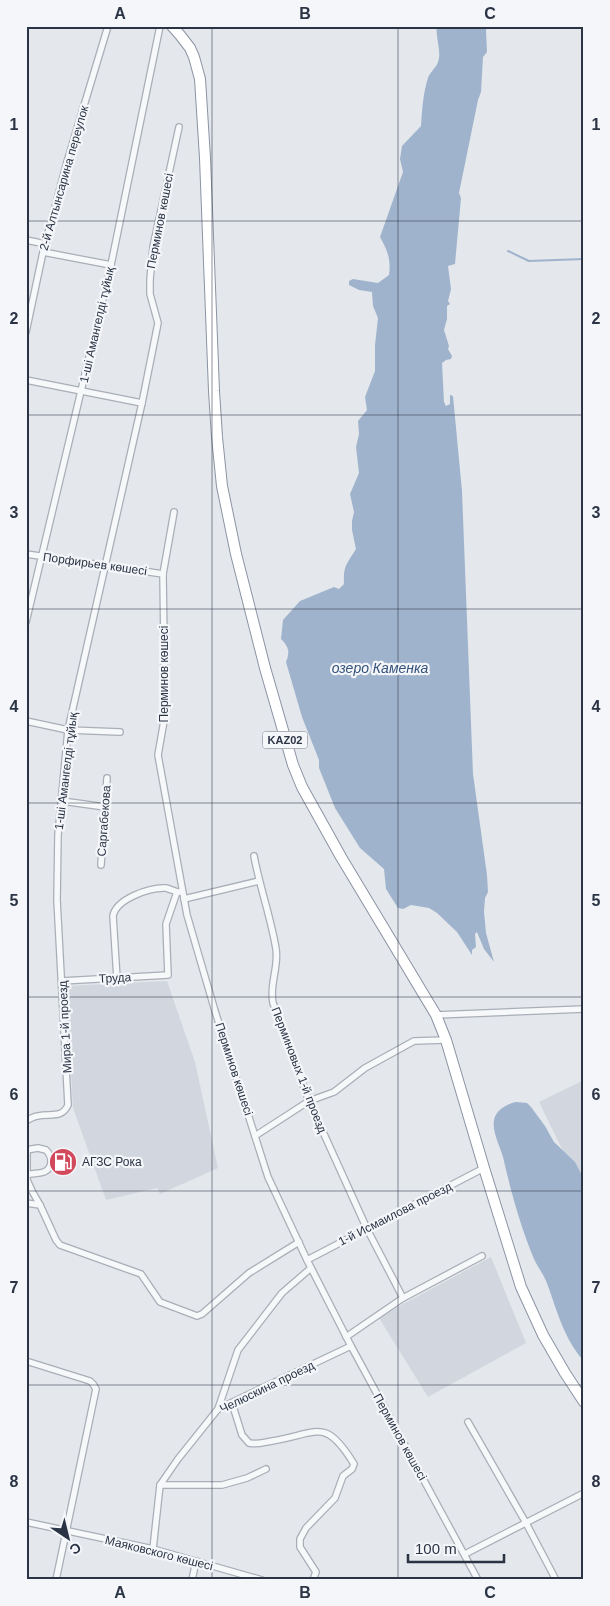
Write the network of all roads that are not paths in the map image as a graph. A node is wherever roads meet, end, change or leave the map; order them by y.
1 (108, 26) edge
2 (160, 26) edge
3 (172, 26) edge
4 (179, 127) dead end
5 (26, 240) edge
6 (46, 244) junction
7 (43, 252) junction
8 (111, 265) junction
9 (26, 332) edge
10 (26, 380) edge
11 (81, 391) junction
12 (142, 403) junction
13 (127, 468) joint
14 (174, 512) dead end
15 (26, 554) edge
16 (42, 556) junction
17 (105, 565) junction
18 (163, 574) junction
19 (26, 622) edge
20 (26, 721) edge
21 (68, 730) junction
22 (120, 732) dead end
23 (107, 778) dead end
24 (62, 801) junction
25 (105, 807) junction
26 (254, 856) dead end
27 (101, 864) dead end
28 (259, 881) junction
29 (180, 892) junction
30 (184, 899) junction
31 (57, 900) joint
32 (117, 978) junction
33 (62, 981) junction
34 (584, 1009) edge
35 (436, 1015) junction
36 (446, 1040) junction
37 (309, 1101) junction
38 (26, 1121) edge
39 (255, 1136) junction
40 (27, 1150) edge
41 (484, 1168) junction
42 (27, 1174) edge
43 (26, 1203) edge
44 (40, 1205) junction
45 (367, 1229) junction
46 (299, 1242) junction
47 (482, 1256) dead end
48 (307, 1260) junction
49 (311, 1268) junction
50 (403, 1298) junction
51 (346, 1337) junction
52 (351, 1346) junction
53 (26, 1361) edge
54 (584, 1402) edge
55 (232, 1403) junction
56 (218, 1409) junction
57 (468, 1422) dead end
58 (266, 1469) dead end
59 (160, 1485) junction
60 (584, 1493) edge
61 (26, 1522) edge
62 (526, 1523) junction
63 (66, 1531) junction
64 (153, 1549) junction
65 (465, 1554) junction
66 (196, 1561) junction
67 (56, 1580) edge
68 (192, 1580) edge
69 (262, 1580) edge
70 (313, 1580) edge
71 (478, 1580) edge
72 (556, 1580) edge

1 - 6 street, 2-й Алтынсарина переулок
2 - 8 street, 1-ші Амангелді тұйық
3 - 35 highway, KAZ02
4 - 12 street, Перминов көшесі
5 - 6 street
6 - 7 street, 2-й Алтынсарина переулок
7 - 8 street
7 - 9 street, 2-й Алтынсарина переулок
8 - 11 street, 1-ші Амангелді тұйық
10 - 11 street
11 - 12 street
11 - 16 street, 1-ші Амангелді тұйық
12 - 13 street, Перминов көшесі
13 - 17 street, 1-ші Амангелді тұйық
14 - 18 street, Перминов көшесі
15 - 16 street, Порфирьев көшесі
16 - 17 street, Порфирьев көшесі
16 - 19 street, 1-ші Амангелді тұйық
17 - 18 street, Порфирьев көшесі
17 - 21 street, 1-ші Амангелді тұйық
18 - 29 street, Перминов көшесі
20 - 21 street
21 - 22 street
21 - 24 street, 1-ші Амангелді тұйық
23 - 25 street, Саргабекова
24 - 25 street
24 - 31 street, 1-ші Амангелді тұйық
25 - 27 street, Саргабекова
26 - 28 street, Перминовых 1-й проезд
28 - 30 street
28 - 37 street, Перминовых 1-й проезд
29 - 30 street, Перминов көшесі
29 - 32 street, Труда
29 - 32 street
30 - 39 street, Перминов көшесі
31 - 33 street, Мира 1-й проезд
32 - 33 street, Труда
33 - 38 street, Мира 1-й проезд
34 - 35 street
35 - 36 highway, KAZ02
36 - 37 street
36 - 41 highway, KAZ02
37 - 39 street
37 - 45 street, Перминовых 1-й проезд
39 - 46 street, Перминов көшесі
40 - 42 street
40 - 42 street
41 - 45 street, 1-й Исмаилова проезд
41 - 54 highway, KAZ02
42 - 44 street
43 - 44 street
44 - 46 street
45 - 48 street, 1-й Исмаилова проезд
45 - 50 street, Перминовых 1-й проезд
46 - 48 street, Перминов көшесі
47 - 50 street
48 - 49 street, Перминов көшесі
49 - 51 street, Перминов көшесі
49 - 56 street
50 - 51 street
51 - 52 street, Перминов көшесі
52 - 55 street, Челюскина проезд
52 - 65 street, Перминов көшесі
53 - 63 street
55 - 56 street, Челюскина проезд
55 - 70 street
56 - 59 street, Челюскина проезд
57 - 62 street
58 - 59 street
59 - 64 street, Челюскина проезд
60 - 62 street
61 - 63 street, Маяковского көшесі
62 - 65 street
62 - 72 street
63 - 64 street, Маяковского көшесі
63 - 67 street
64 - 66 street, Маяковского көшесі
65 - 71 street, Перминов көшесі
66 - 68 street
66 - 69 street, Маяковского көшесі

